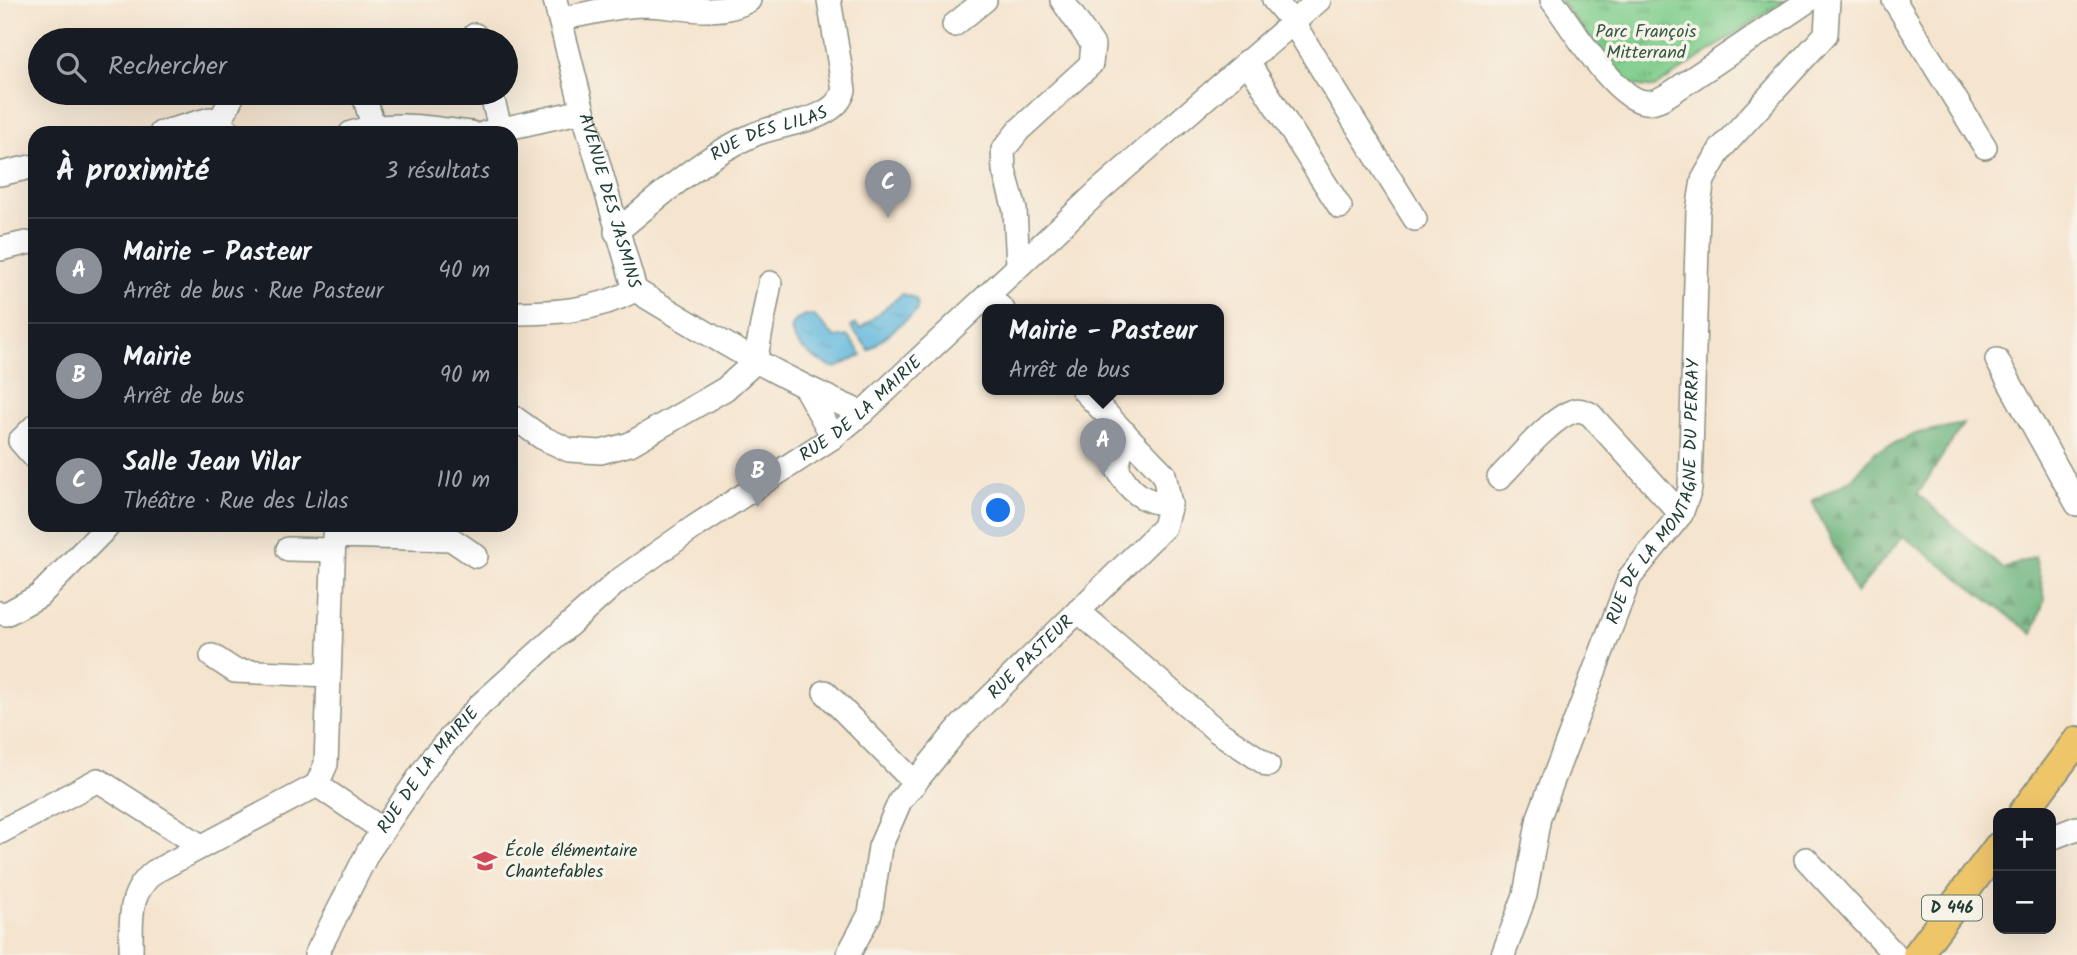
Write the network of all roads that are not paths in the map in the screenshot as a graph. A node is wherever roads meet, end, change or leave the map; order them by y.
1 (749, 0) edge
2 (829, 0) edge
3 (985, 0) edge
4 (1062, 0) edge
5 (1275, 0) edge
6 (1319, 0) edge
7 (1552, 0) edge
8 (1828, 0) edge
9 (1894, 0) edge
10 (1805, 2) edge
11 (558, 10) edge
12 (1293, 21) junction
13 (954, 25) dead end
14 (1811, 50) junction
15 (1247, 61) junction
16 (231, 105) edge
17 (363, 105) edge
18 (492, 105) edge
19 (583, 111) junction
20 (186, 126) edge
21 (220, 126) edge
22 (226, 126) edge
23 (362, 126) edge
24 (381, 126) edge
25 (411, 126) edge
26 (493, 126) edge
27 (518, 126) edge
28 (1985, 147) dead end
29 (28, 168) edge
30 (0, 174) edge
31 (1340, 207) dead end
32 (1415, 219) dead end
33 (617, 232) junction
34 (26, 243) dead end
35 (0, 249) edge
36 (1018, 265) junction
37 (770, 283) dead end
38 (635, 290) junction
39 (996, 302) edge
40 (518, 313) edge
41 (982, 314) edge
42 (1997, 360) dead end
43 (755, 362) junction
44 (806, 389) junction
45 (1088, 395) edge
46 (862, 413) junction
47 (518, 420) edge
48 (28, 433) edge
49 (1125, 433) junction
50 (833, 437) junction
51 (28, 450) edge
52 (1499, 478) dead end
53 (1170, 504) junction
54 (2077, 504) edge
55 (1681, 514) junction
56 (97, 532) edge
57 (334, 543) junction
58 (288, 549) dead end
59 (476, 556) dead end
60 (1078, 611) junction
61 (0, 613) edge
62 (212, 656) dead end
63 (329, 675) junction
64 (825, 692) dead end
65 (2077, 741) edge
66 (1268, 765) dead end
67 (915, 783) junction
68 (317, 785) junction
69 (2027, 808) edge
70 (2077, 828) edge
71 (383, 830) junction
72 (0, 832) edge
73 (2056, 836) edge
74 (201, 846) junction
75 (1993, 858) edge
76 (1806, 859) dead end
77 (131, 955) edge
78 (316, 955) edge
79 (848, 955) edge
80 (1503, 955) edge
81 (1895, 955) edge
82 (1917, 955) edge

1 - 11 street
2 - 33 street, RUE DES LILAS
3 - 13 street
4 - 36 street
5 - 12 street
6 - 12 street, RUE DE LA MAIRIE
7 - 10 street
8 - 14 street, RUE DE LA MONTAGNE DU PERRAY
9 - 28 street
10 - 14 street
11 - 19 street, AVENUE DES JASMINS
12 - 15 street, RUE DE LA MAIRIE
12 - 32 street
14 - 55 street, RUE DE LA MONTAGNE DU PERRAY
15 - 31 street
15 - 36 street, RUE DE LA MAIRIE
16 - 22 street
17 - 23 street
18 - 26 street
19 - 27 street
19 - 33 street, AVENUE DES JASMINS
20 - 21 street
24 - 25 street
29 - 30 street
33 - 38 street, AVENUE DES JASMINS
34 - 35 street
36 - 39 street, RUE DE LA MAIRIE
37 - 43 street
38 - 40 street
38 - 43 street, AVENUE DES JASMINS
41 - 46 street, RUE DE LA MAIRIE
42 - 54 street
43 - 44 street, AVENUE DES JASMINS
43 - 47 street
44 - 46 street, AVENUE DES JASMINS
44 - 50 street
45 - 49 street
46 - 50 street, RUE DE LA MAIRIE
48 - 51 street
49 - 53 street
49 - 53 street
50 - 71 street, RUE DE LA MAIRIE
52 - 55 street
53 - 60 street, RUE PASTEUR
55 - 80 street, RUE DE LA MONTAGNE DU PERRAY
56 - 61 street
57 - 58 street
57 - 59 street
57 - 63 street
60 - 66 street
60 - 67 street, RUE PASTEUR
62 - 63 street
63 - 68 street
64 - 67 street
65 - 69 main road
67 - 79 street, RUE PASTEUR
68 - 71 street
68 - 74 street
70 - 73 street
71 - 78 street, RUE DE LA MAIRIE
72 - 74 street
74 - 77 street
75 - 82 main road, D 446
76 - 81 street

